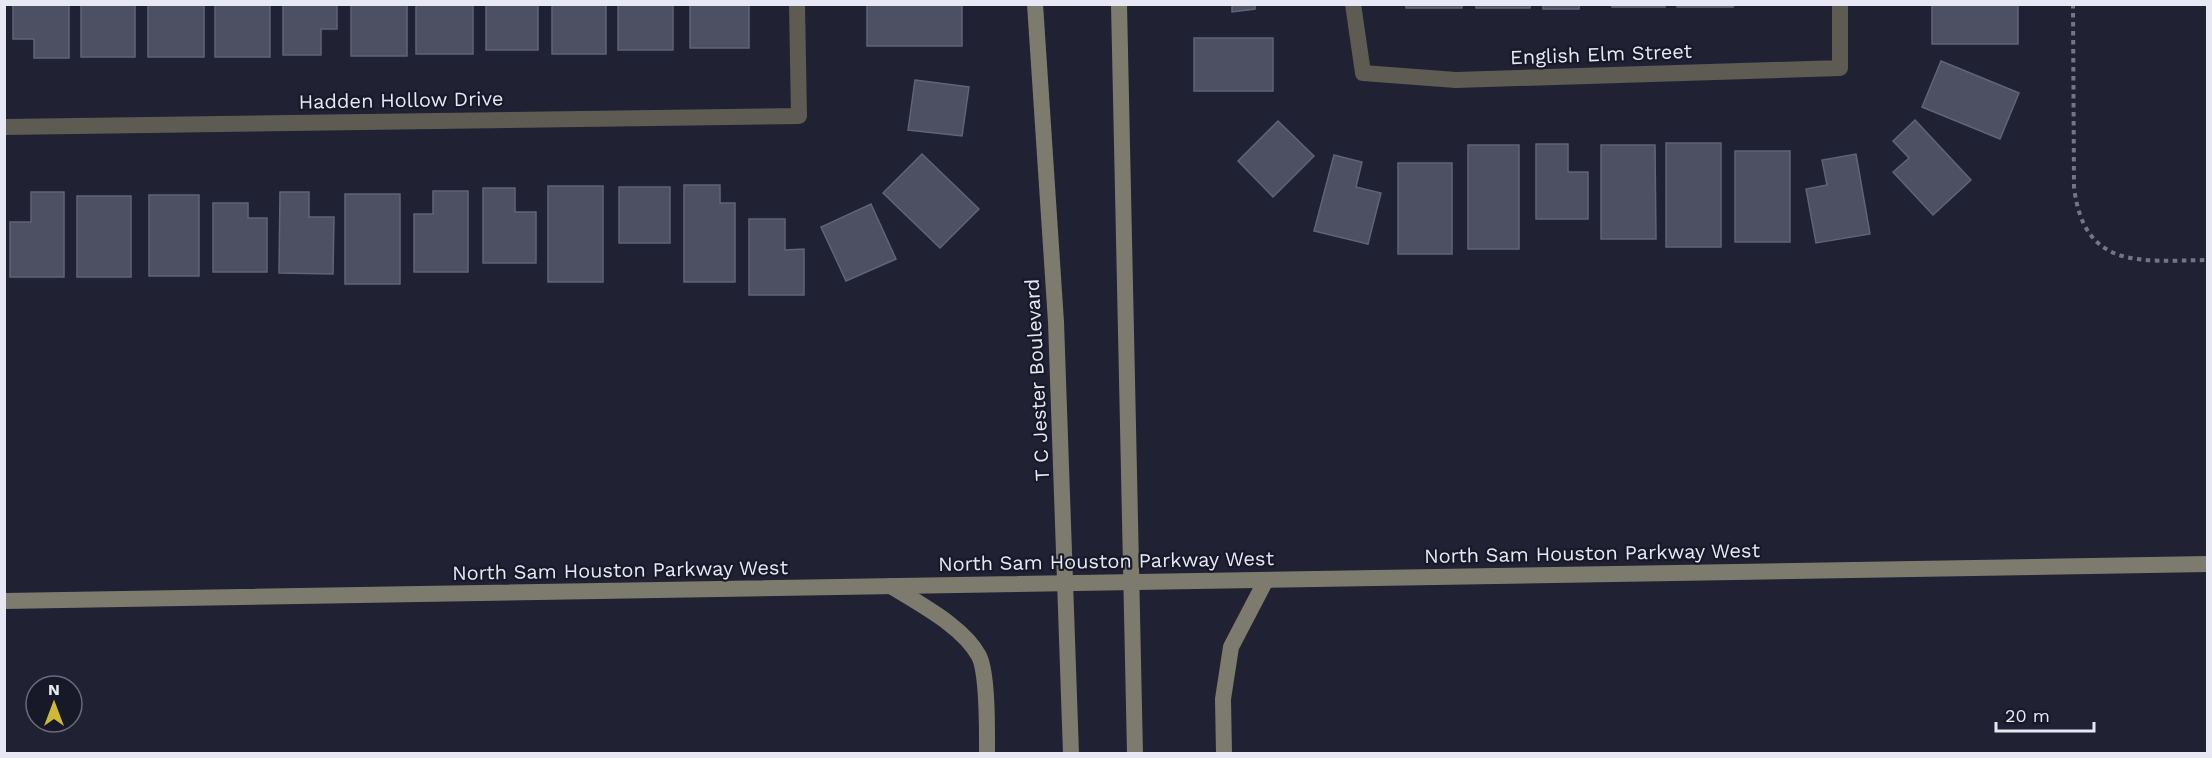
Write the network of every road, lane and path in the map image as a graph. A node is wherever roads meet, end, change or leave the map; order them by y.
1 (797, 4) edge
2 (1035, 4) edge
3 (1119, 4) edge
4 (1353, 4) edge
5 (1840, 4) edge
6 (2073, 4) edge
7 (4, 127) edge
8 (2208, 260) edge
9 (2208, 564) edge
10 (1266, 580) junction
11 (1132, 582) junction
12 (1067, 583) junction
13 (891, 586) junction
14 (4, 600) edge
15 (987, 753) edge
16 (1071, 753) edge
17 (1135, 753) edge
18 (1224, 753) edge

1 - 7 street, Hadden Hollow Drive
2 - 12 main road, T C Jester Boulevard
3 - 11 main road
4 - 5 street, English Elm Street
6 - 8 path
9 - 10 main road, North Sam Houston Parkway West
10 - 11 main road, North Sam Houston Parkway West
10 - 18 main road
11 - 12 main road, North Sam Houston Parkway West
11 - 17 main road
12 - 13 main road, North Sam Houston Parkway West
12 - 16 main road, T C Jester Boulevard
13 - 14 main road, North Sam Houston Parkway West
13 - 15 main road

